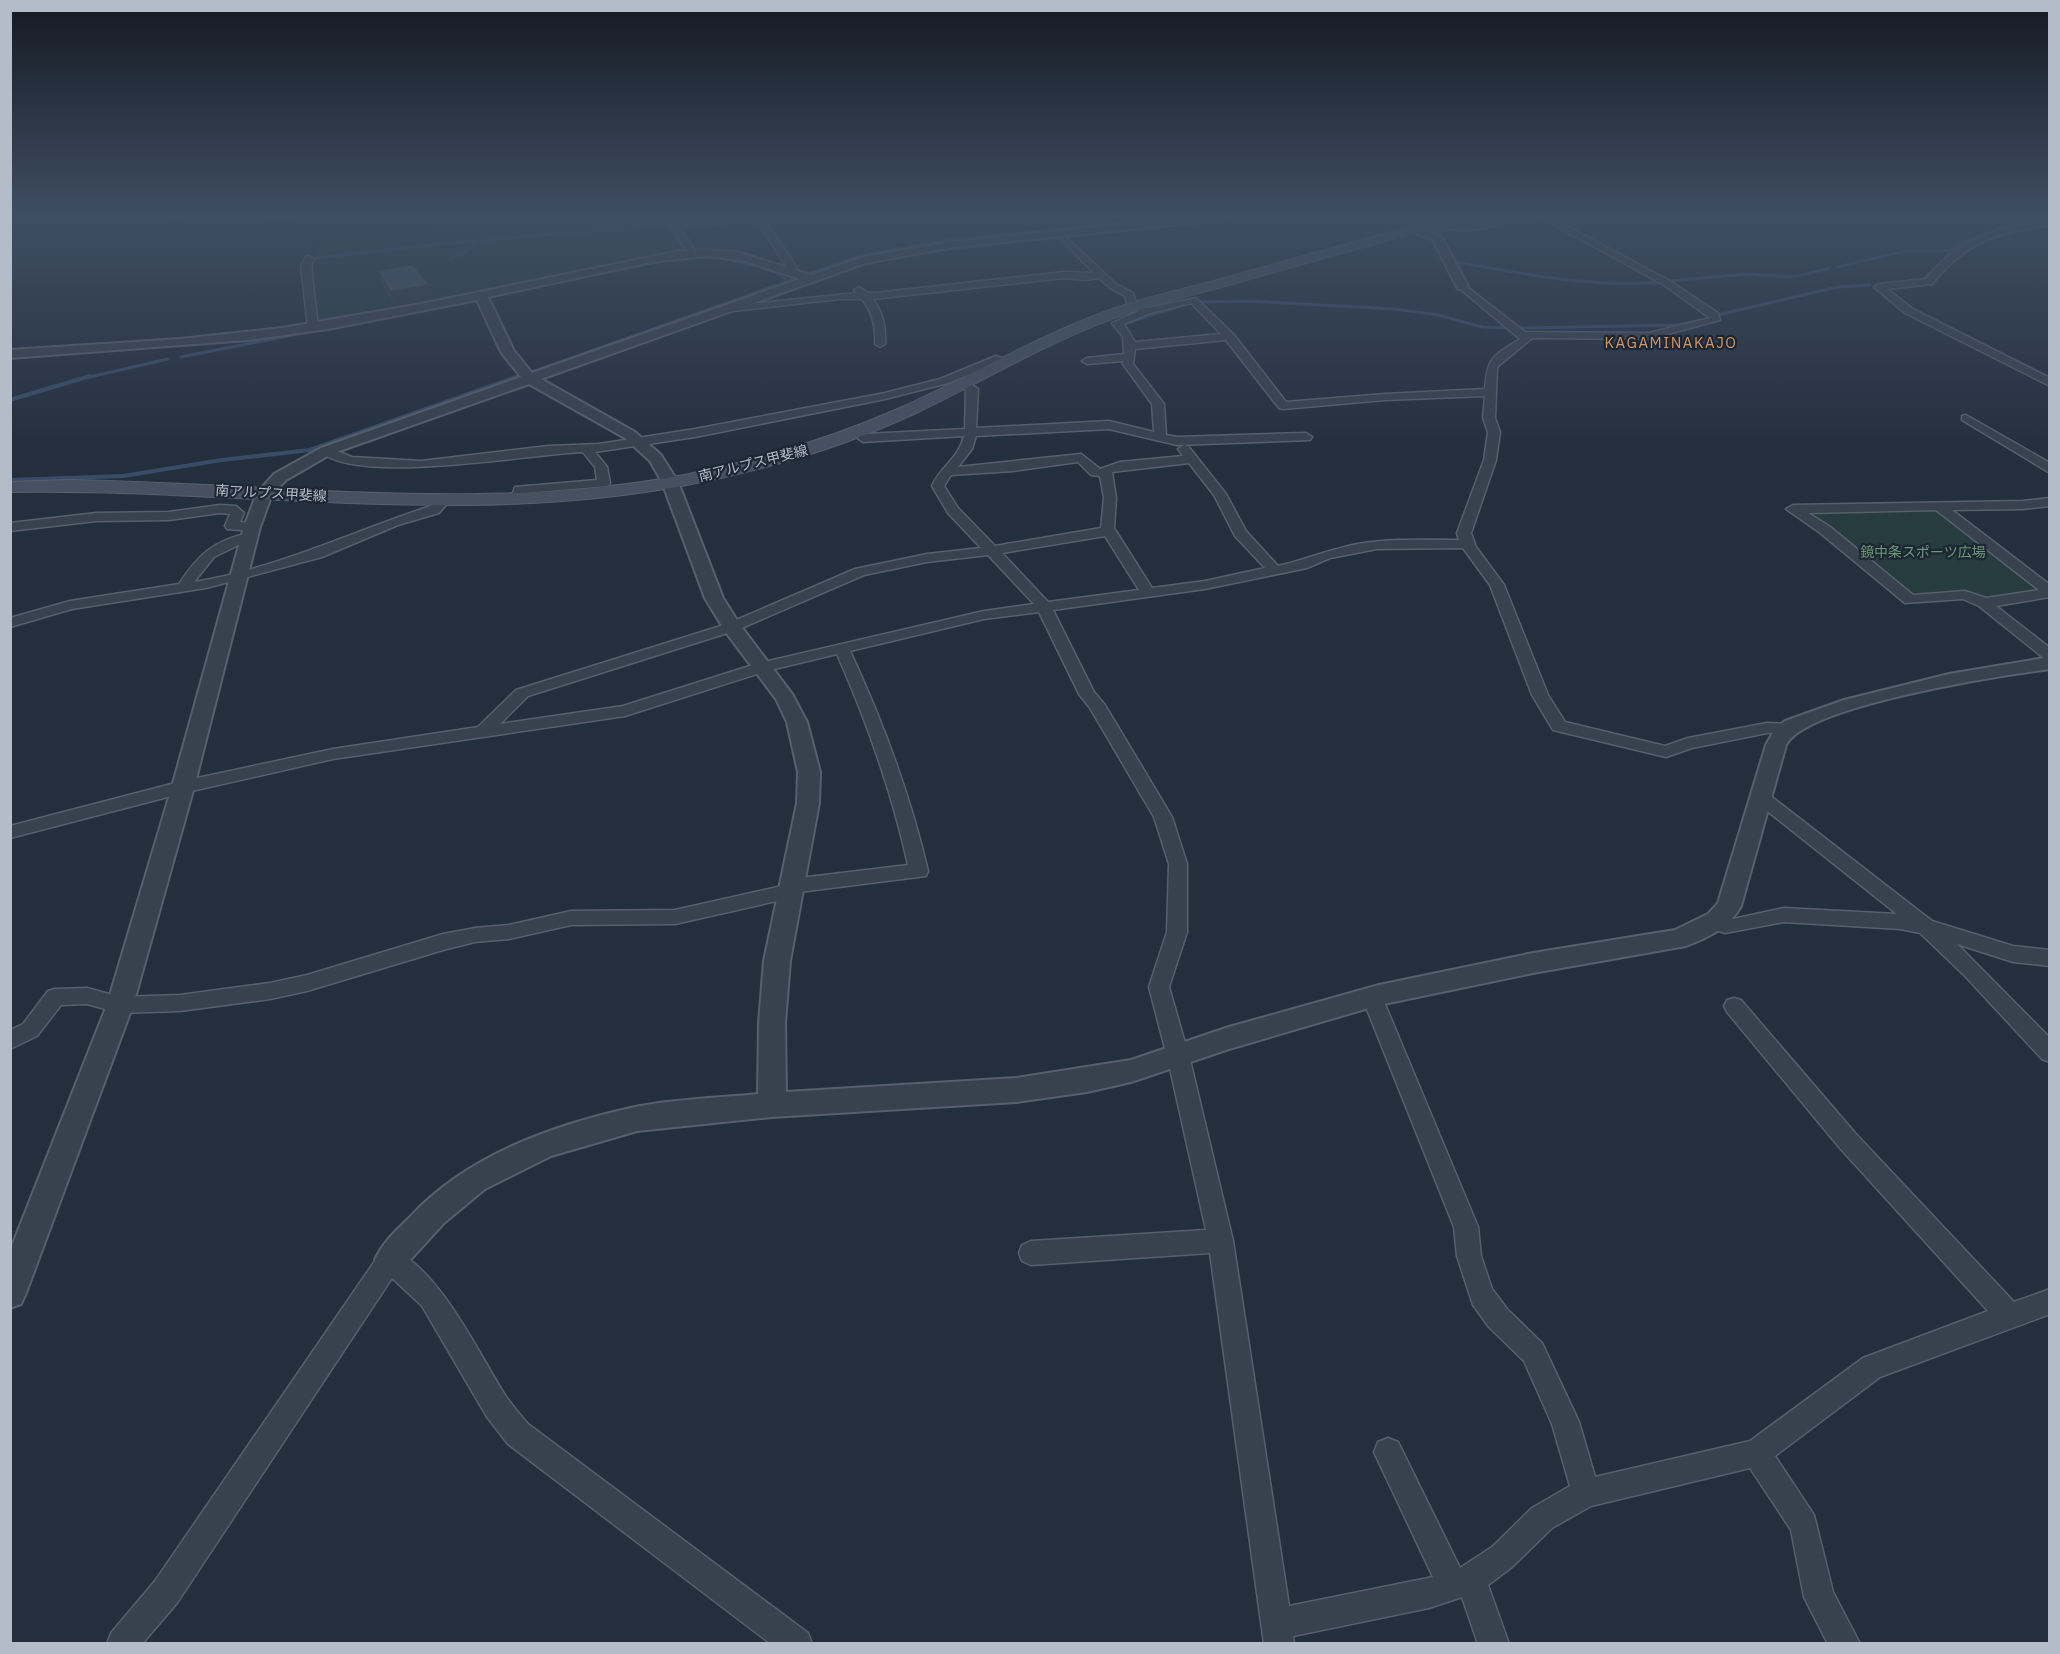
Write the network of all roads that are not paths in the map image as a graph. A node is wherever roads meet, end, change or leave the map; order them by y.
1 (309, 294) edge
2 (480, 294) joint
3 (767, 294) edge
4 (863, 294) edge
5 (891, 294) edge
6 (1128, 294) edge
7 (1187, 294) edge
8 (1472, 294) edge
9 (1685, 294) edge
10 (1887, 294) edge
11 (866, 297) junction
12 (1143, 308) junction
13 (724, 309) junction
14 (313, 327) junction
15 (1523, 335) junction
16 (1230, 337) junction
17 (880, 344) dead end
18 (1130, 351) junction
19 (10, 354) edge
20 (1006, 362) junction
21 (1087, 362) dead end
22 (529, 378) junction
23 (962, 383) junction
24 (2049, 383) edge
25 (1490, 392) junction
26 (1966, 418) dead end
27 (855, 432) junction
28 (969, 433) junction
29 (1160, 437) junction
30 (1306, 437) dead end
31 (1177, 441) junction
32 (639, 442) junction
33 (587, 449) junction
34 (326, 451) junction
35 (1190, 459) junction
36 (2049, 469) edge
37 (946, 472) junction
38 (1105, 473) junction
39 (670, 482) junction
40 (10, 487) edge
41 (265, 493) junction
42 (518, 499) junction
43 (444, 500) junction
44 (2049, 502) edge
45 (1938, 506) junction
46 (10, 527) edge
47 (1109, 531) junction
48 (250, 532) junction
49 (1466, 544) junction
50 (991, 551) junction
51 (1274, 570) junction
52 (240, 574) junction
53 (183, 588) junction
54 (1148, 593) junction
55 (2049, 593) edge
56 (1984, 603) junction
57 (1043, 606) junction
58 (10, 623) edge
59 (732, 627) junction
60 (842, 648) junction
61 (2049, 656) edge
62 (2049, 663) edge
63 (761, 667) junction
64 (1788, 728) junction
65 (484, 731) junction
66 (183, 787) junction
67 (1762, 798) junction
68 (10, 832) edge
69 (791, 888) junction
70 (1718, 921) junction
71 (1925, 926) junction
72 (2049, 958) edge
73 (1372, 997) junction
74 (120, 1005) junction
75 (1734, 1006) dead end
76 (10, 1040) edge
77 (2049, 1053) edge
78 (1178, 1056) junction
79 (772, 1104) junction
80 (1221, 1241) junction
81 (1031, 1253) dead end
82 (390, 1260) junction
83 (10, 1293) edge
84 (2049, 1301) edge
85 (2010, 1316) junction
86 (1388, 1452) dead end
87 (1756, 1453) junction
88 (1587, 1492) junction
89 (1462, 1582) junction
90 (1277, 1634) edge
91 (122, 1644) edge
92 (797, 1644) edge
93 (1494, 1644) edge
94 (1845, 1644) edge

1 - 14 street
2 - 14 street
2 - 22 street
3 - 13 street
4 - 11 street
5 - 11 street
6 - 12 street
7 - 12 main road, 南アルプス甲斐線
8 - 15 street
9 - 15 street
10 - 24 street
11 - 13 street
11 - 17 street
12 - 16 street
12 - 18 street
12 - 20 main road, 南アルプス甲斐線
13 - 22 street
14 - 19 street
15 - 25 street
16 - 18 street
16 - 25 street
18 - 21 street
18 - 29 street
20 - 23 main road, 南アルプス甲斐線
20 - 32 street
22 - 32 street
22 - 34 street
23 - 27 main road, 南アルプス甲斐線
23 - 28 street
25 - 49 street
26 - 36 street
27 - 28 street
27 - 39 main road, 南アルプス甲斐線
28 - 29 street
28 - 37 street
29 - 31 street
30 - 31 street
31 - 35 street
32 - 33 street
32 - 39 street
33 - 34 street
33 - 42 street
34 - 41 street
35 - 38 street
35 - 51 street
37 - 38 street
37 - 50 street
38 - 47 street
39 - 42 main road, 南アルプス甲斐線
39 - 59 street
40 - 41 main road, 南アルプス甲斐線
41 - 43 main road, 南アルプス甲斐線
41 - 48 street
42 - 43 main road, 南アルプス甲斐線
43 - 52 street
44 - 45 street
45 - 55 street
45 - 56 street
46 - 48 street
47 - 50 street
47 - 54 street
48 - 52 street
48 - 53 street
49 - 51 street
49 - 64 street
50 - 57 street
50 - 59 street
51 - 54 street
52 - 53 street
52 - 66 street
53 - 58 street
54 - 57 street
55 - 56 street
56 - 61 street
57 - 60 street
57 - 78 street
59 - 63 street
59 - 65 street
60 - 63 street
60 - 69 street
62 - 64 street
63 - 65 street
63 - 69 street
64 - 67 street
65 - 66 street
66 - 68 street
66 - 74 street
67 - 70 street
67 - 71 street
69 - 74 street
69 - 79 street
70 - 71 street
70 - 73 street
71 - 72 street
71 - 77 street
73 - 78 street
73 - 88 street
74 - 76 street
74 - 83 street
75 - 85 street
78 - 79 street
78 - 80 street
79 - 82 street
80 - 81 street
80 - 90 street
82 - 91 street
82 - 92 street
84 - 85 street
85 - 87 street
86 - 89 street
87 - 88 street
87 - 94 street
88 - 89 street
89 - 90 street
89 - 93 street

